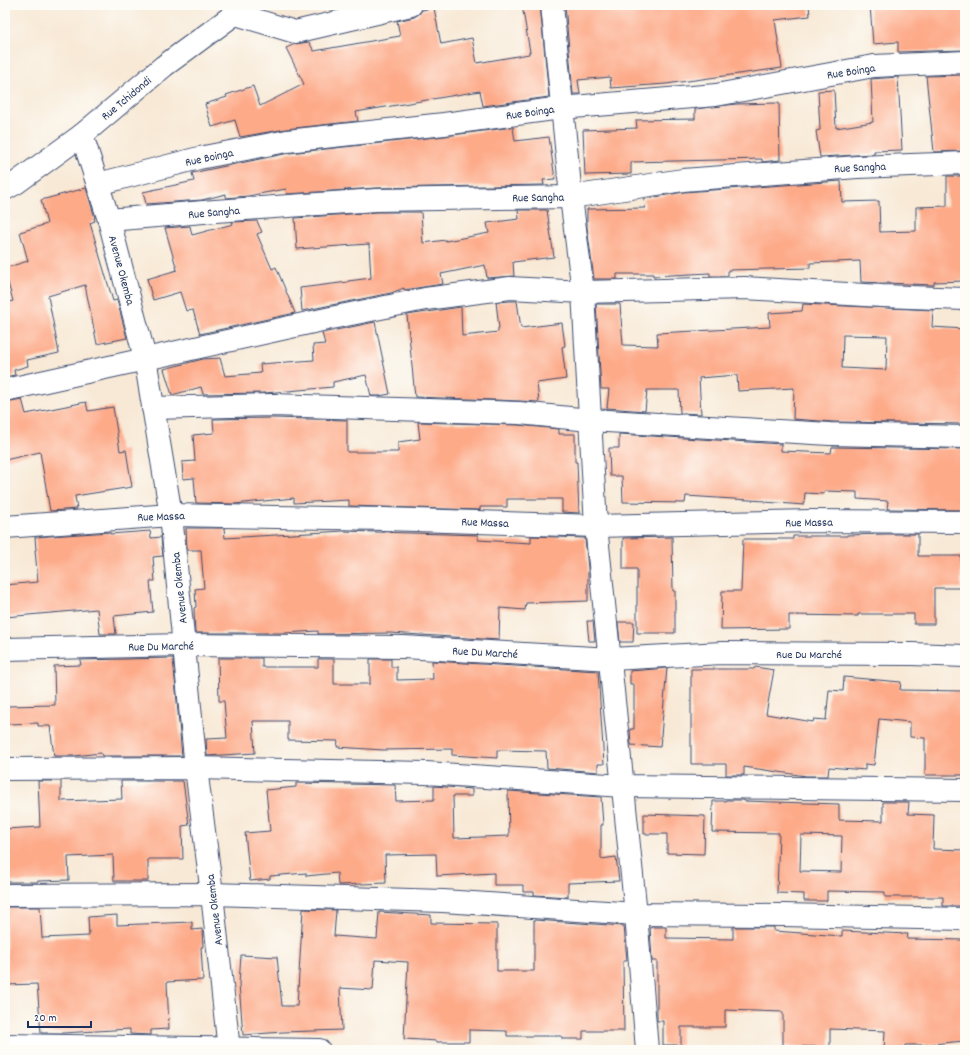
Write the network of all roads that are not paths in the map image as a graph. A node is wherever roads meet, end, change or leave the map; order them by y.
1 (411, 5) edge
2 (552, 5) edge
3 (241, 9) edge
4 (965, 62) edge
5 (561, 108) junction
6 (82, 135) junction
7 (965, 163) edge
8 (98, 184) junction
9 (5, 189) edge
10 (571, 197) junction
11 (109, 220) junction
12 (583, 292) junction
13 (965, 299) edge
14 (145, 358) junction
15 (5, 390) edge
16 (153, 408) junction
17 (590, 420) junction
18 (965, 436) edge
19 (171, 515) junction
20 (965, 522) edge
21 (596, 526) junction
22 (5, 527) edge
23 (184, 645) junction
24 (5, 649) edge
25 (965, 656) edge
26 (610, 659) junction
27 (196, 768) junction
28 (5, 769) edge
29 (623, 786) junction
30 (965, 790) edge
31 (212, 894) junction
32 (5, 895) edge
33 (636, 914) junction
34 (965, 919) edge
35 (5, 1045) edge
36 (229, 1049) edge
37 (319, 1050) edge
38 (647, 1050) edge

1 - 3 street
2 - 5 street
3 - 6 street, Rue Tchidondi
4 - 5 street, Rue Boinga
5 - 8 street, Rue Boinga
5 - 10 street
6 - 8 street, Avenue Okemba
6 - 9 street, Rue Tchidondi
7 - 10 street, Rue Sangha
8 - 11 street, Avenue Okemba
10 - 11 street, Rue Sangha
10 - 12 street
11 - 14 street, Avenue Okemba
12 - 13 street
12 - 14 street
12 - 17 street
14 - 15 street
14 - 16 street, Avenue Okemba
16 - 17 street
16 - 19 street, Avenue Okemba
17 - 18 street
17 - 21 street
19 - 21 street, Rue Massa
19 - 22 street, Rue Massa
19 - 23 street, Avenue Okemba
20 - 21 street, Rue Massa
21 - 26 street
23 - 24 street, Rue Du Marché
23 - 26 street, Rue Du Marché
23 - 27 street, Avenue Okemba
25 - 26 street, Rue Du Marché
26 - 29 street
27 - 28 street
27 - 29 street
27 - 31 street, Avenue Okemba
29 - 30 street
29 - 33 street
31 - 32 street
31 - 33 street
31 - 36 street, Avenue Okemba
33 - 34 street
33 - 38 street
35 - 36 street
36 - 37 street

